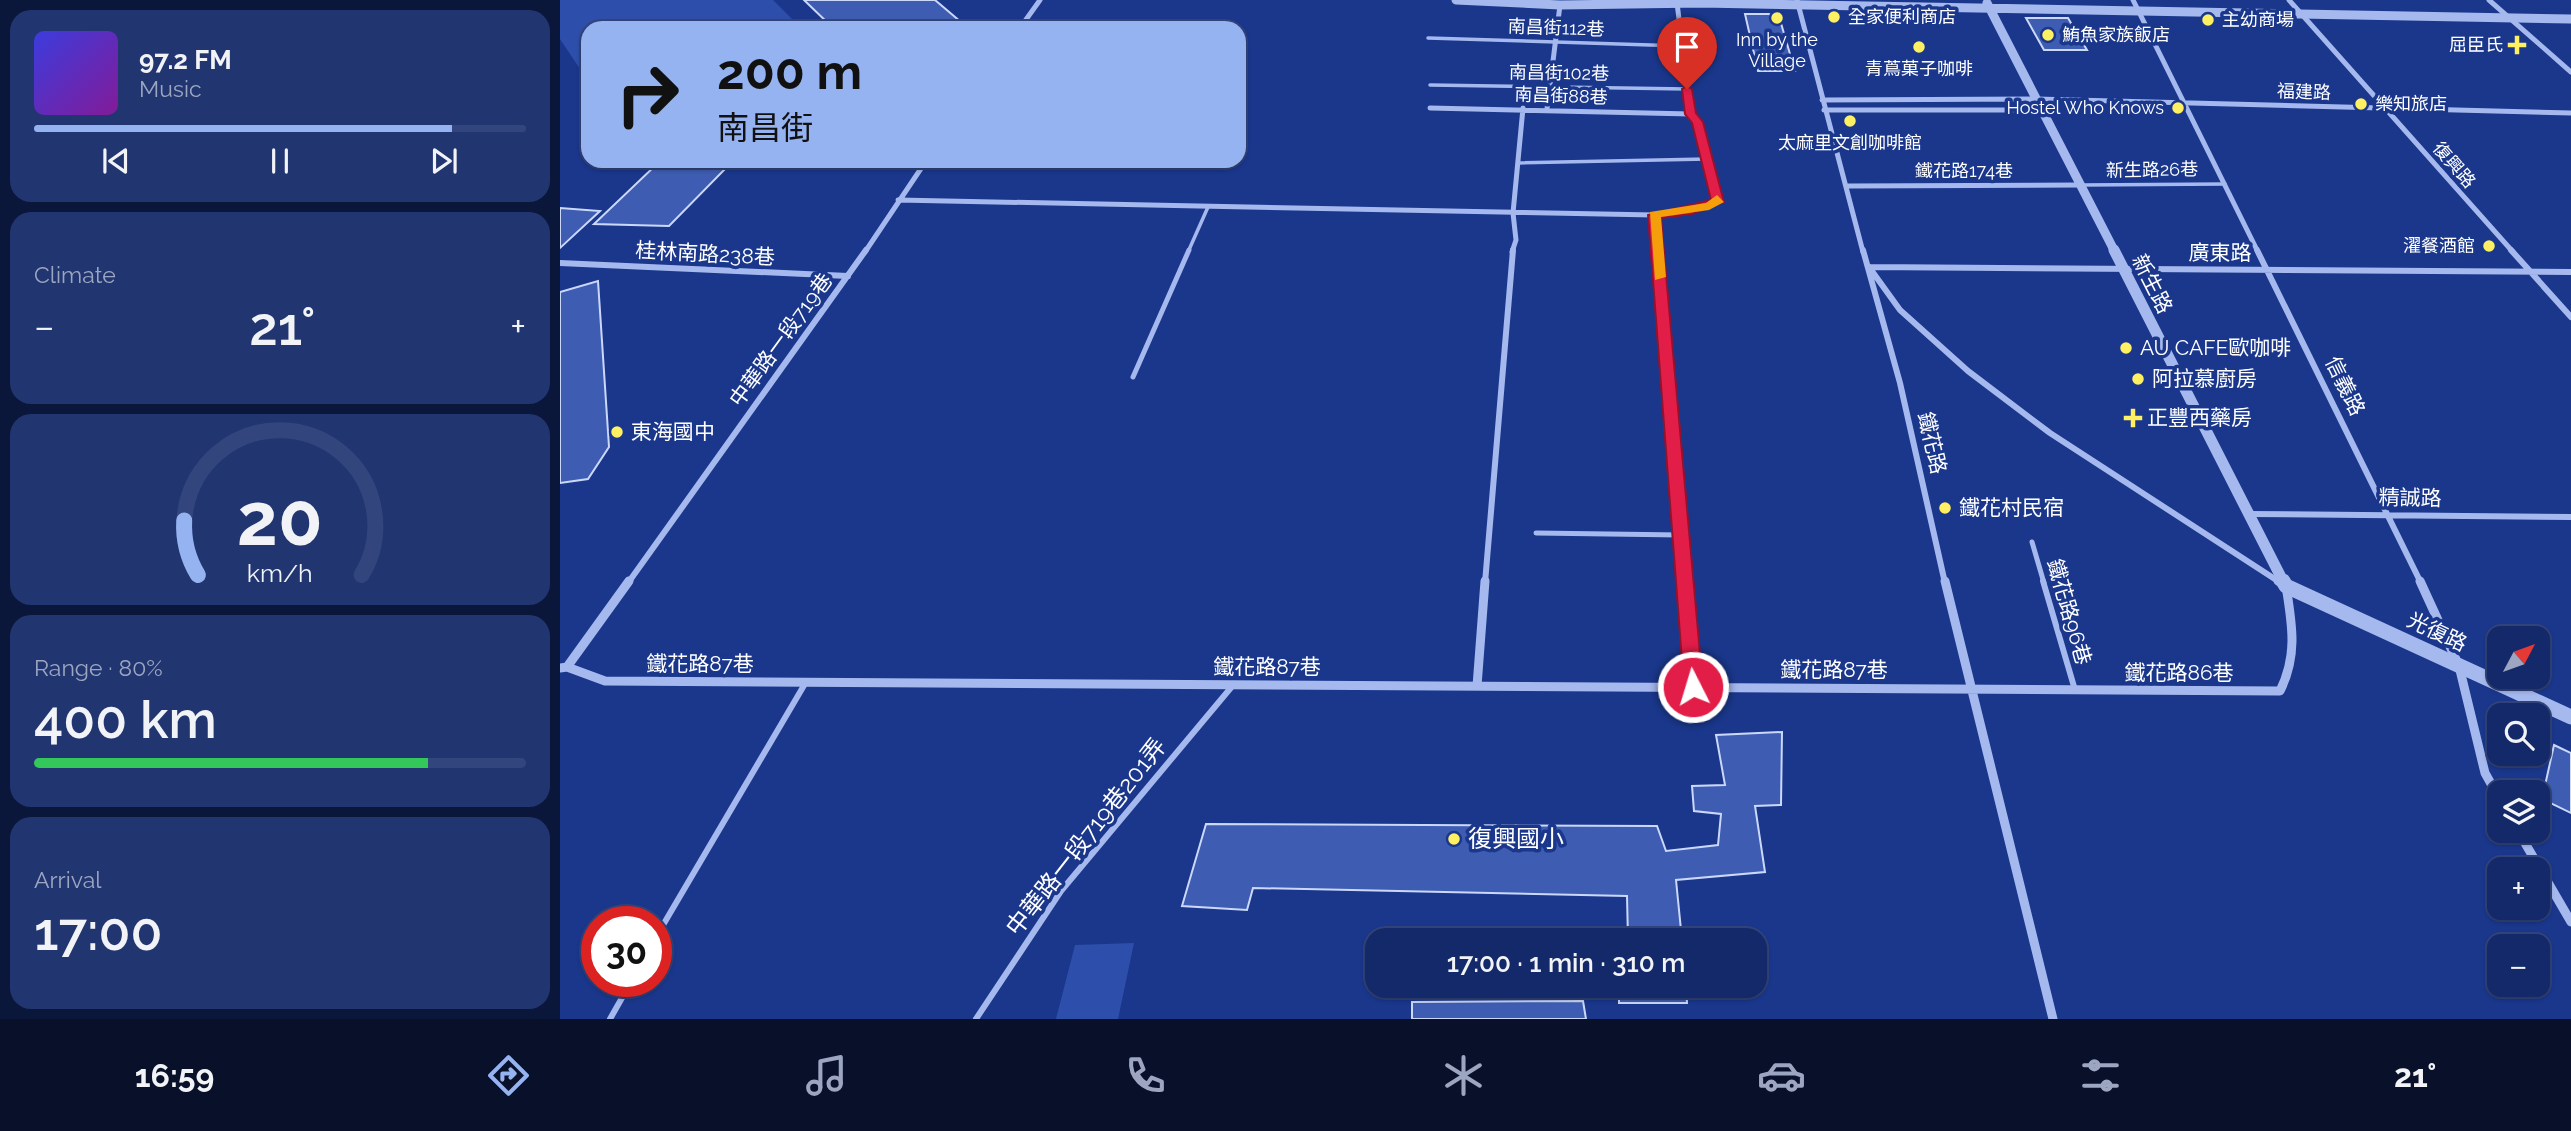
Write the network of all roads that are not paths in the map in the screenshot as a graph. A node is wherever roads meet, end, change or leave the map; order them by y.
1 (1040, 0) edge
2 (1455, 0) edge
3 (2133, 0) edge
4 (2289, 0) edge
5 (2489, 0) edge
6 (1702, 1) edge
7 (1676, 3) junction
8 (1798, 3) edge
9 (1987, 4) edge
10 (1560, 5) junction
11 (2138, 11) junction
12 (2301, 14) junction
13 (2511, 19) junction
14 (2571, 19) edge
15 (1025, 21) edge
16 (1428, 38) dead end
17 (1555, 42) junction
18 (1682, 46) junction
19 (2571, 72) edge
20 (1430, 85) dead end
21 (1550, 87) junction
22 (1687, 89) junction
23 (2036, 99) junction
24 (1822, 100) junction
25 (2184, 102) junction
26 (1430, 108) dead end
27 (1523, 108) junction
28 (1547, 109) junction
29 (2387, 109) junction
30 (1824, 110) junction
31 (1691, 114) junction
32 (2571, 114) edge
33 (1707, 159) junction
34 (1518, 163) junction
35 (921, 168) edge
36 (2225, 184) junction
37 (2080, 185) junction
38 (1848, 186) junction
39 (898, 200) junction
40 (1208, 207) junction
41 (1513, 213) junction
42 (1654, 215) junction
43 (560, 263) edge
44 (1870, 267) junction
45 (2123, 268) junction
46 (2268, 269) junction
47 (2528, 271) junction
48 (2571, 272) edge
49 (848, 276) junction
50 (2571, 317) edge
51 (1133, 377) dead end
52 (2249, 514) junction
53 (2390, 516) junction
54 (2571, 517) edge
55 (1536, 533) dead end
56 (1681, 535) junction
57 (2032, 542) dead end
58 (2286, 586) junction
59 (2459, 666) junction
60 (564, 668) edge
61 (806, 682) junction
62 (1234, 684) junction
63 (1477, 686) junction
64 (1693, 687) junction
65 (1969, 688) junction
66 (2075, 690) junction
67 (2571, 717) edge
68 (2488, 780) edge
69 (2525, 843) edge
70 (672, 910) edge
71 (2571, 922) edge
72 (622, 997) edge
73 (610, 1019) edge
74 (976, 1019) edge
75 (2053, 1019) edge

1 - 15 street
2 - 10 street
3 - 11 street, 信義路
4 - 12 street, 復興路
5 - 13 street
6 - 7 street
6 - 8 street
7 - 10 street
7 - 18 street
8 - 9 street
8 - 24 street, 鐵花路
9 - 11 street
9 - 23 street, 新生路
10 - 17 street
11 - 12 street
11 - 25 street, 信義路
12 - 13 street
12 - 29 street, 復興路
13 - 14 street
13 - 19 street
16 - 17 lane, 南昌街112巷
17 - 18 lane, 南昌街112巷
17 - 21 street
18 - 22 street
20 - 21 lane, 南昌街102巷
21 - 22 lane, 南昌街102巷
21 - 28 street
22 - 31 street
23 - 24 street, 福建路
23 - 25 street, 福建路
23 - 30 street, 福建路
23 - 37 street, 新生路
24 - 30 street, 鐵花路
25 - 29 street, 福建路
25 - 36 street, 信義路
26 - 27 street, 南昌街88巷
27 - 28 street, 南昌街88巷
27 - 34 street
28 - 31 street, 南昌街88巷
29 - 32 street, 福建路
29 - 47 street, 復興路
30 - 38 street, 鐵花路
31 - 33 street
33 - 34 lane
33 - 42 street
34 - 41 street
35 - 39 street, 中華路一段719巷
36 - 37 lane, 新生路26巷
36 - 46 street, 信義路
37 - 38 street, 鐵花路174巷
37 - 45 street, 新生路
38 - 44 street, 鐵花路
39 - 40 street
39 - 49 street, 中華路一段719巷
40 - 41 street
40 - 51 lane
41 - 42 street
41 - 63 street
42 - 56 street
43 - 49 street, 桂林南路238巷
44 - 45 street, 廣東路
44 - 58 street
44 - 65 street, 鐵花路
45 - 46 street, 廣東路
45 - 52 street, 新生路
46 - 47 street, 廣東路
46 - 53 street, 信義路
47 - 48 street, 廣東路
47 - 50 street, 復興路
49 - 60 street, 中華路一段719巷
52 - 53 street, 精誠路
52 - 58 street, 新生路
53 - 54 street, 精誠路
53 - 59 street, 信義路
55 - 56 lane
56 - 64 street
57 - 66 lane, 鐵花路96巷
58 - 59 street, 光復路
58 - 66 street, 鐵花路86巷
59 - 67 street, 光復路
59 - 68 street, 信義路
60 - 61 street, 鐵花路87巷
61 - 62 street, 鐵花路87巷
61 - 70 lane
62 - 63 street, 鐵花路87巷
62 - 74 lane, 中華路一段719巷201弄
63 - 64 street, 鐵花路87巷
64 - 65 street, 鐵花路87巷
65 - 66 street, 鐵花路86巷
65 - 75 street, 鐵花路
69 - 71 street
72 - 73 lane

